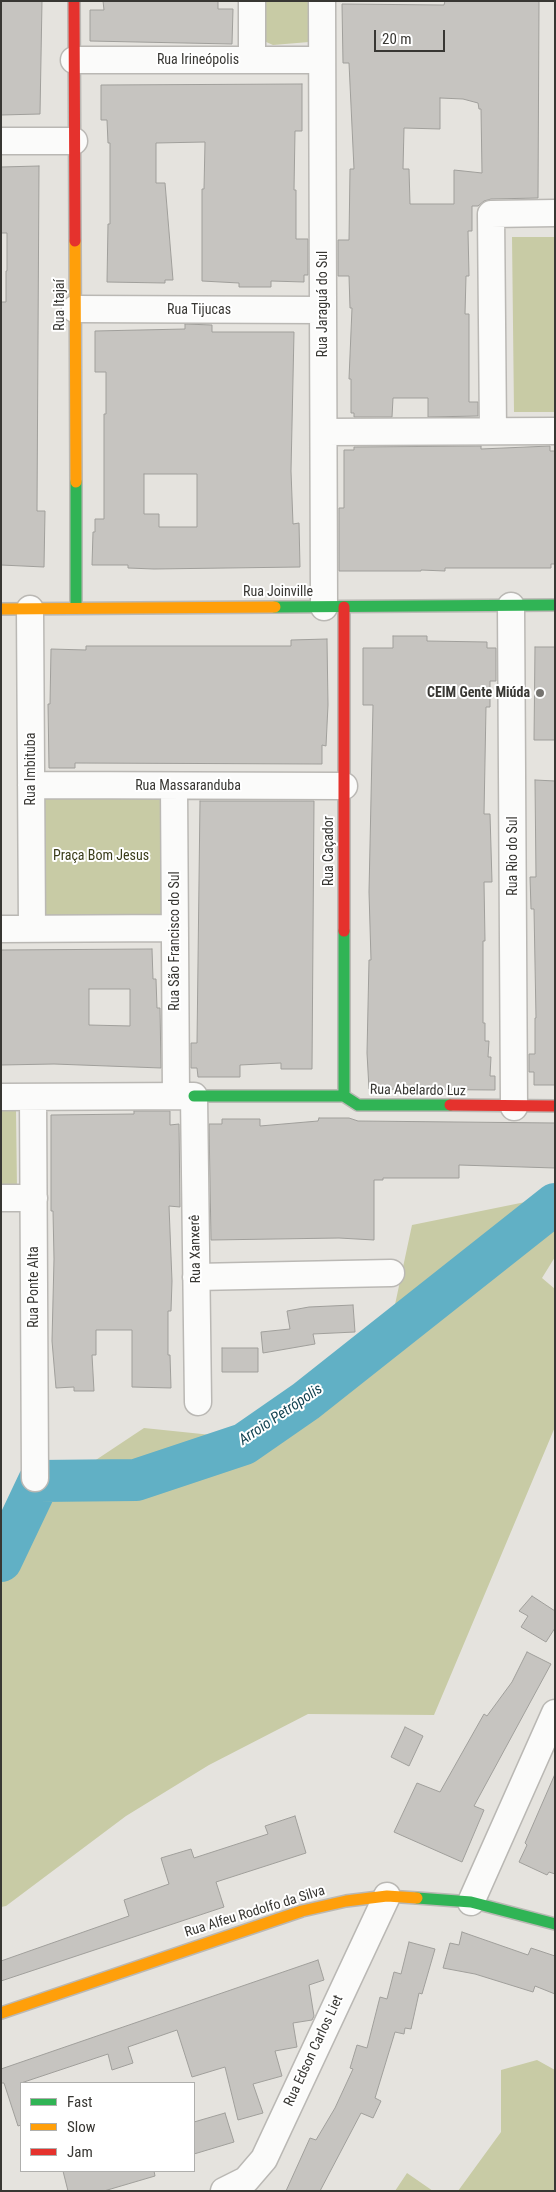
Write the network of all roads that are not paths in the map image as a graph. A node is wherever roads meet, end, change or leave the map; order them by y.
1 (74, 1) edge
2 (252, 1) edge
3 (322, 1) edge
4 (74, 60) junction
5 (252, 60) junction
6 (322, 60) junction
7 (1, 141) edge
8 (74, 141) junction
9 (555, 213) edge
10 (75, 310) junction
11 (323, 310) junction
12 (493, 431) junction
13 (555, 431) edge
14 (324, 432) junction
15 (555, 605) edge
16 (512, 606) junction
17 (334, 607) junction
18 (76, 608) junction
19 (1, 609) edge
20 (30, 609) junction
21 (32, 785) junction
22 (174, 786) junction
23 (344, 786) junction
24 (175, 928) junction
25 (1, 929) edge
26 (32, 929) junction
27 (185, 1096) junction
28 (344, 1096) junction
29 (1, 1097) edge
30 (33, 1097) junction
31 (555, 1106) edge
32 (514, 1107) junction
33 (1, 1198) edge
34 (34, 1198) junction
35 (391, 1273) dead end
36 (196, 1277) junction
37 (198, 1402) dead end
38 (35, 1478) dead end
39 (555, 1713) edge
40 (387, 1896) junction
41 (471, 1902) junction
42 (555, 1924) edge
43 (1, 2013) edge
44 (224, 2191) edge

1 - 4 street, Rua Itajaí
2 - 5 street
3 - 6 street, Rua Jaraguá do Sul
4 - 5 street, Rua Irineópolis
4 - 8 street, Rua Itajaí
5 - 6 street, Rua Irineópolis
6 - 11 street, Rua Jaraguá do Sul
7 - 8 street
8 - 10 street, Rua Itajaí
9 - 12 street
10 - 11 street, Rua Tijucas
10 - 18 street, Rua Itajaí
11 - 14 street, Rua Jaraguá do Sul
12 - 13 street
12 - 14 street
14 - 17 street, Rua Jaraguá do Sul
15 - 16 street, Rua Joinville
16 - 17 street, Rua Joinville
16 - 32 street, Rua Rio do Sul
17 - 18 street, Rua Joinville
17 - 23 street, Rua Caçador
18 - 20 street, Rua Joinville
19 - 20 street, Rua Joinville
20 - 21 street, Rua Imbituba
21 - 22 street, Rua Massaranduba
21 - 26 street, Rua Imbituba
22 - 23 street, Rua Massaranduba
22 - 24 street, Rua São Francisco do Sul
23 - 28 street, Rua Caçador
24 - 26 street
24 - 27 street, Rua São Francisco do Sul
25 - 26 street
27 - 28 street, Rua Abelardo Luz
27 - 30 street
27 - 36 street, Rua Xanxerê
28 - 32 street, Rua Abelardo Luz
29 - 30 street
30 - 34 street, Rua Ponte Alta
31 - 32 street, Rua Abelardo Luz
33 - 34 street
34 - 38 street, Rua Ponte Alta
35 - 36 street
36 - 37 street, Rua Xanxerê
39 - 41 street
40 - 41 street, Rua Alfeu Rodolfo da Silva
40 - 43 street, Rua Alfeu Rodolfo da Silva
40 - 44 street, Rua Edson Carlos Liet
41 - 42 street, Rua Alfeu Rodolfo da Silva

